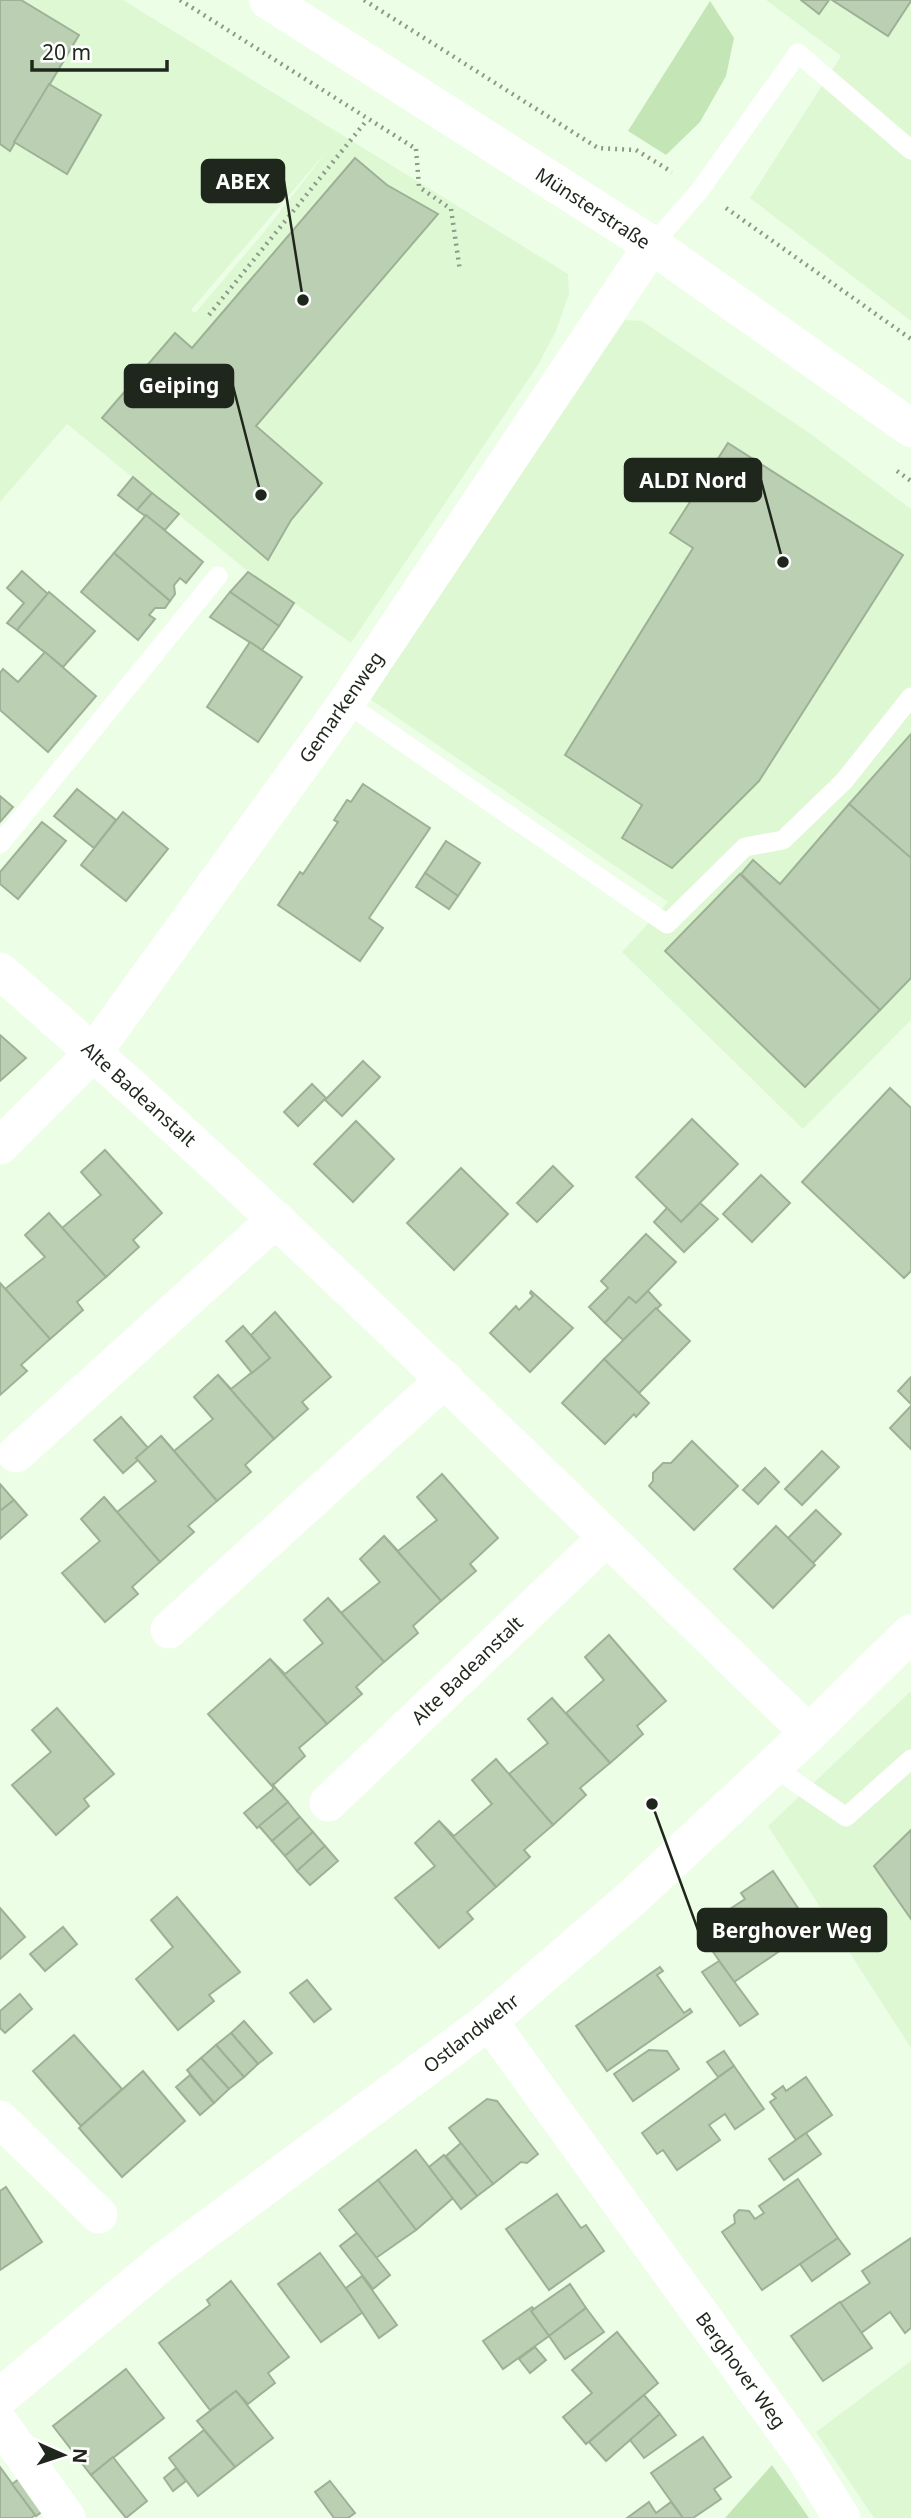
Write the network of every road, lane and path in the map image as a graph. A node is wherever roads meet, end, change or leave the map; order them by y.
1 (268, 0) edge
2 (365, 0) edge
3 (397, 84) junction
4 (416, 149) dead end
5 (911, 150) edge
6 (700, 190) junction
7 (652, 245) junction
8 (460, 271) dead end
9 (209, 315) dead end
10 (911, 339) edge
11 (911, 428) edge
12 (218, 576) dead end
13 (911, 697) edge
14 (346, 703) junction
15 (0, 844) edge
16 (0, 971) edge
17 (94, 1052) junction
18 (0, 1146) edge
19 (276, 1219) junction
20 (445, 1379) junction
21 (16, 1454) dead end
22 (606, 1538) junction
23 (169, 1630) dead end
24 (911, 1633) edge
25 (809, 1733) junction
26 (911, 1759) edge
27 (772, 1766) junction
28 (328, 1803) dead end
29 (489, 2021) junction
30 (0, 2119) edge
31 (99, 2215) dead end
32 (0, 2396) edge
33 (0, 2423) edge
34 (66, 2518) edge
35 (842, 2518) edge

1 - 3 street, Münsterstraße
2 - 6 path
3 - 7 street, Münsterstraße
3 - 9 path
4 - 8 path
5 - 6 lane
6 - 7 lane
6 - 10 path
7 - 11 street, Münsterstraße
7 - 14 street, Gemarkenweg
12 - 15 lane
13 - 14 lane
14 - 17 street, Gemarkenweg
16 - 17 street, Alte Badeanstalt
17 - 18 street, Gemarkenweg
17 - 19 street, Alte Badeanstalt
19 - 20 street, Alte Badeanstalt
19 - 21 street
20 - 22 street, Alte Badeanstalt
20 - 23 street
22 - 25 street, Alte Badeanstalt
22 - 28 street, Alte Badeanstalt
24 - 25 street, Ostlandwehr
25 - 27 street, Ostlandwehr
26 - 27 lane
27 - 29 street, Ostlandwehr
29 - 32 street, Ostlandwehr
29 - 35 street, Berghover Weg
30 - 31 street
33 - 34 street

